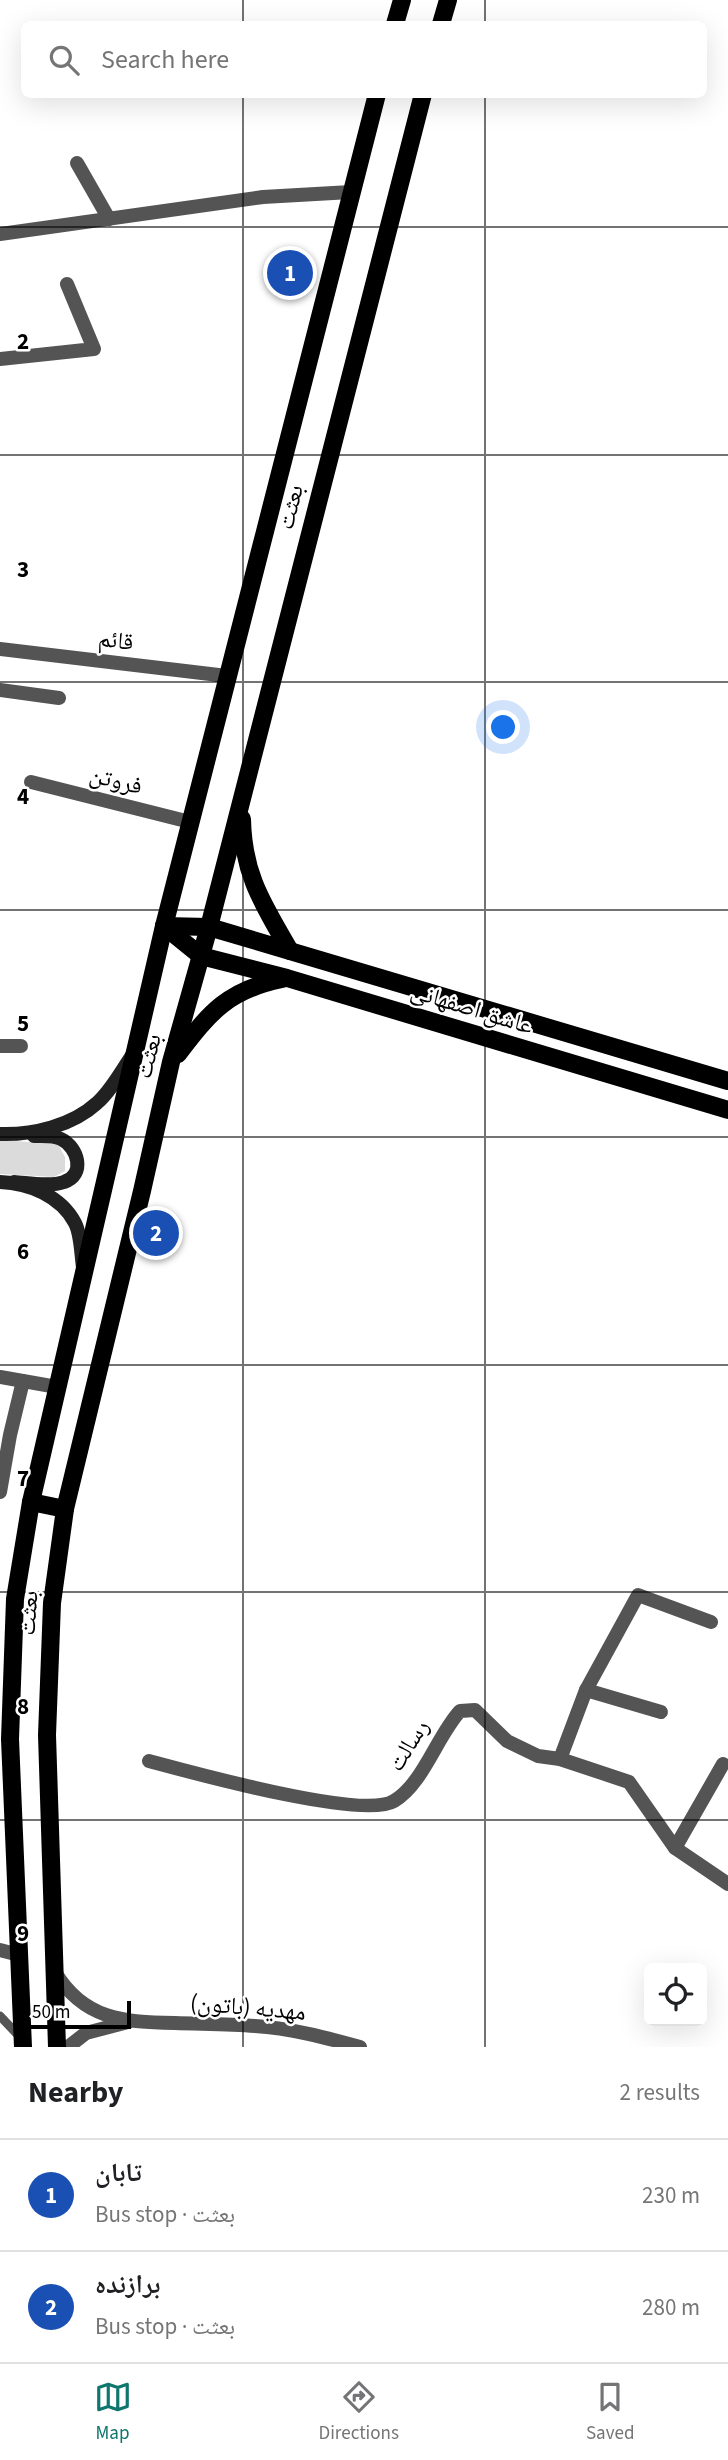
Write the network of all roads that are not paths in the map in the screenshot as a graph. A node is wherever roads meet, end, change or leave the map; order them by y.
1 (402, 0) edge
2 (448, 0) edge
3 (397, 21) edge
4 (443, 21) edge
5 (376, 98) edge
6 (422, 98) edge
7 (78, 163) dead end
8 (351, 191) junction
9 (109, 219) junction
10 (0, 234) edge
11 (67, 284) dead end
12 (0, 359) edge
13 (0, 649) edge
14 (227, 677) junction
15 (0, 690) edge
16 (59, 698) dead end
17 (31, 782) dead end
18 (241, 795) junction
19 (190, 822) junction
20 (163, 926) junction
21 (209, 928) junction
22 (290, 951) junction
23 (201, 956) junction
24 (287, 978) junction
25 (0, 1046) edge
26 (21, 1046) dead end
27 (134, 1053) junction
28 (171, 1062) junction
29 (728, 1081) edge
30 (728, 1110) edge
31 (0, 1134) edge
32 (17, 1135) junction
33 (7, 1182) edge
34 (83, 1270) junction
35 (0, 1377) edge
36 (23, 1381) junction
37 (57, 1387) junction
38 (0, 1492) edge
39 (31, 1502) junction
40 (65, 1509) junction
41 (710, 1622) dead end
42 (586, 1690) junction
43 (661, 1712) dead end
44 (560, 1759) junction
45 (149, 1761) dead end
46 (723, 1764) dead end
47 (675, 1848) junction
48 (7, 1853) edge
49 (728, 1884) edge
50 (5, 1952) edge
51 (55, 1972) junction
52 (0, 2016) edge
53 (130, 2022) junction
54 (23, 2044) edge
55 (57, 2047) edge
56 (68, 2047) edge
57 (360, 2047) edge

1 - 3 main road
2 - 4 main road
5 - 8 main road, بعثت
6 - 18 main road, بعثت
7 - 9 street
8 - 9 street
8 - 14 main road, بعثت
9 - 10 street
11 - 12 street
13 - 14 street, قائم
14 - 19 main road, بعثت
15 - 16 street
17 - 19 street, فروتن
18 - 21 main road, بعثت
18 - 22 main road
19 - 20 main road, بعثت
20 - 21 main road, عاشق اصفهانی
20 - 23 main road
20 - 27 main road, بعثت
21 - 22 main road, عاشق اصفهانی
21 - 23 main road, بعثت
22 - 29 main road, عاشق اصفهانی
23 - 24 main road, عاشق اصفهانی
23 - 28 main road, بعثت
24 - 28 main road
24 - 30 main road, عاشق اصفهانی
25 - 26 street
27 - 32 main road
27 - 34 main road, بعثت
28 - 40 main road, بعثت
31 - 32 main road
32 - 33 main road
33 - 34 main road
34 - 37 main road, بعثت
35 - 36 street
36 - 37 street
36 - 38 street
37 - 39 main road, بعثت
39 - 40 main road
39 - 48 main road, بعثت
40 - 51 main road, بعثت
41 - 42 street
42 - 43 street
42 - 44 street
44 - 45 street, رسالت
44 - 47 street, رسالت
46 - 47 street
47 - 49 street, رسالت
48 - 50 main road, بعثت
50 - 54 main road, بعثت
51 - 53 street, مهدیه (باتون)
51 - 55 main road, بعثت
52 - 54 lane
53 - 56 street, مهدیه (باتون)
53 - 57 street, مهدیه (باتون)

